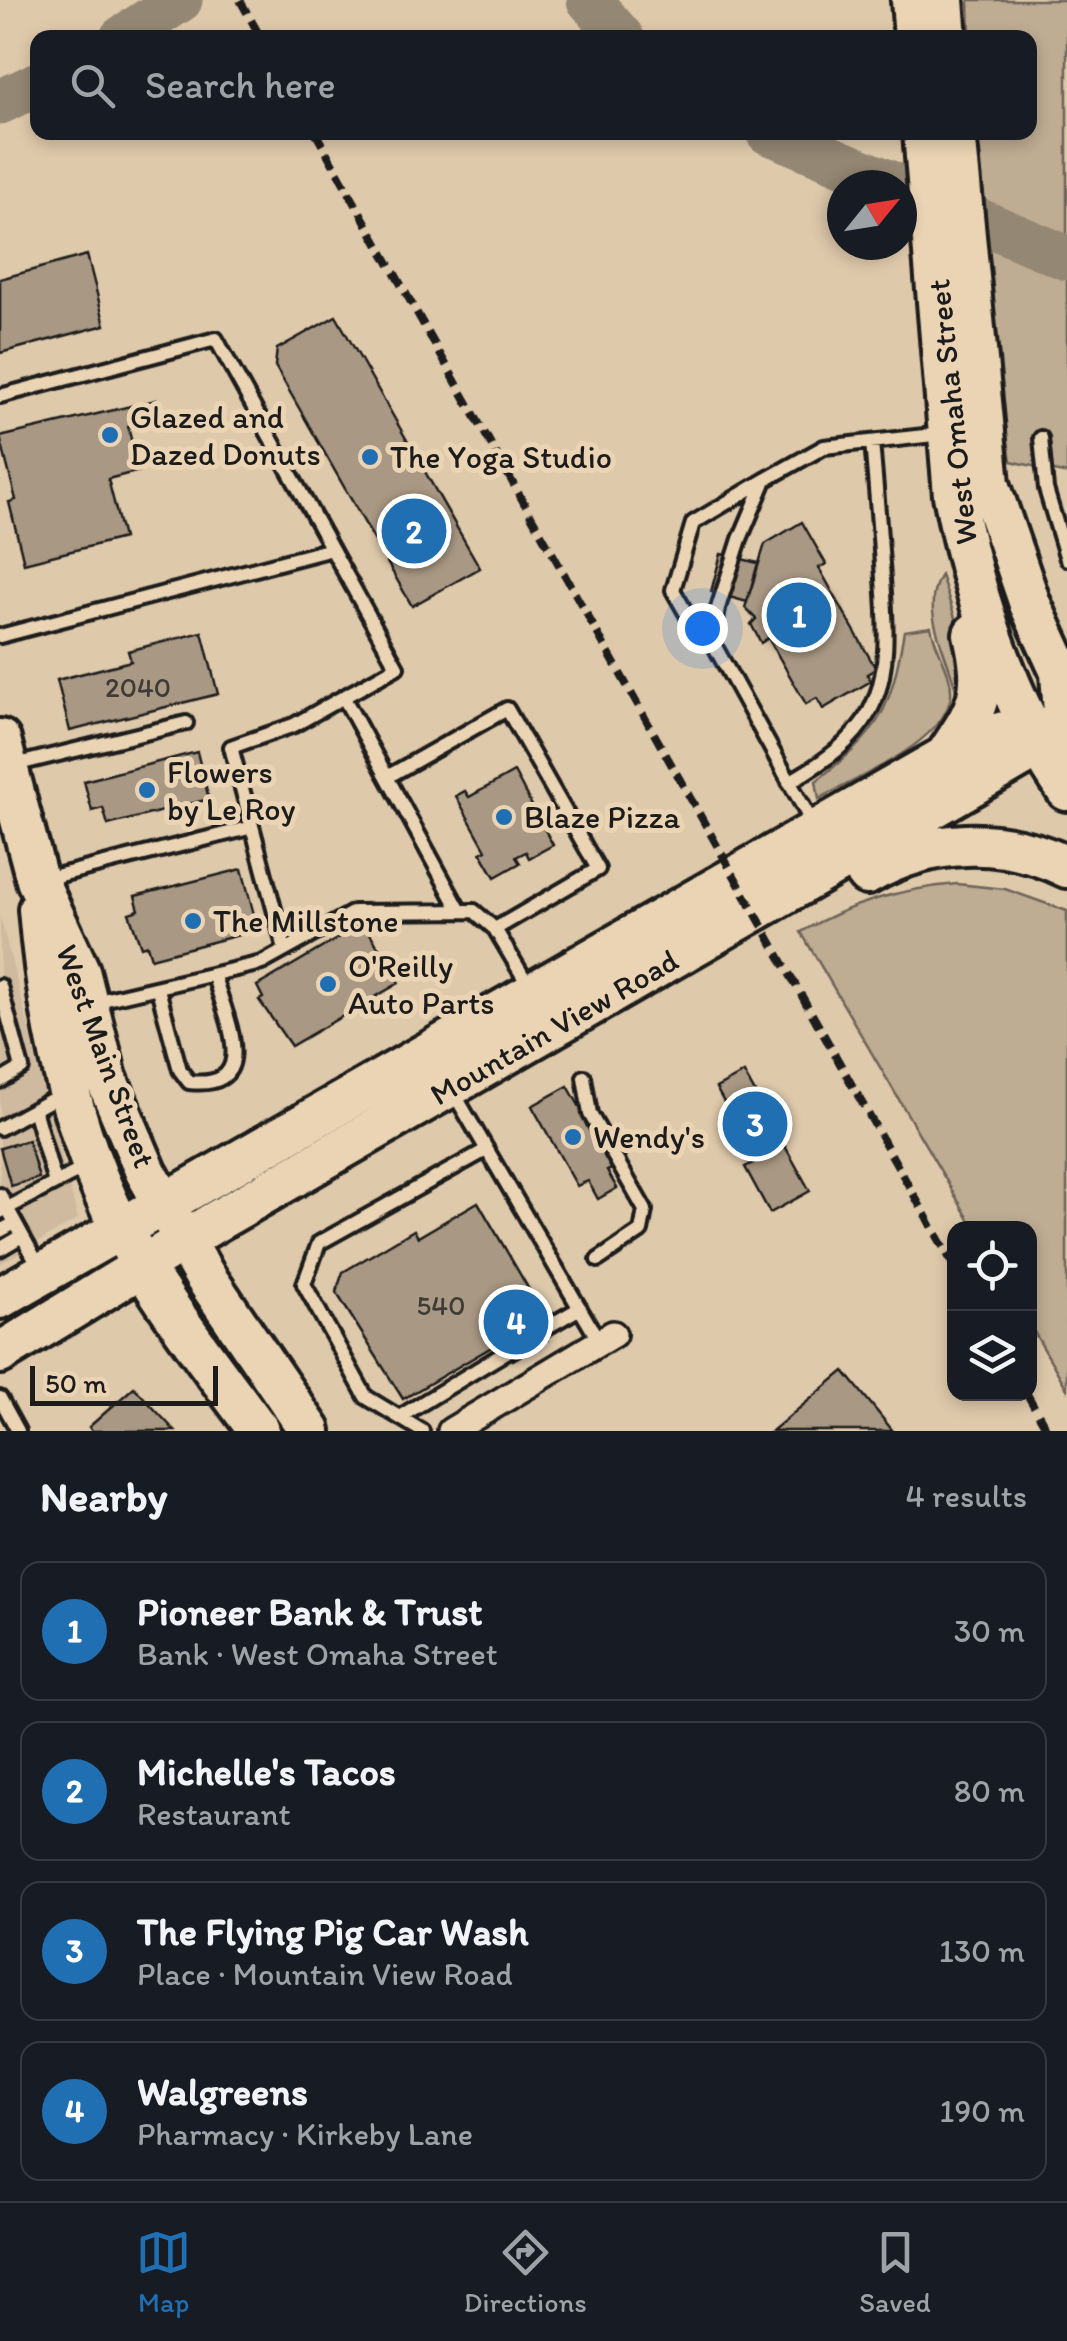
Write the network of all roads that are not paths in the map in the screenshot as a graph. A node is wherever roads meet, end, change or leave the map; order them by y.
1 (912, 0) edge
2 (942, 0) edge
3 (915, 30) edge
4 (945, 30) edge
5 (925, 140) edge
6 (954, 140) edge
7 (960, 371) junction
8 (0, 396) edge
9 (966, 432) junction
10 (1040, 438) dead end
11 (872, 442) junction
12 (765, 480) junction
13 (954, 494) junction
14 (332, 549) junction
15 (1067, 560) edge
16 (0, 636) edge
17 (713, 643) junction
18 (1064, 680) edge
19 (344, 698) junction
20 (186, 723) dead end
21 (1038, 737) edge
22 (4, 753) edge
23 (945, 758) junction
24 (387, 777) junction
25 (790, 782) junction
26 (1067, 790) edge
27 (249, 828) junction
28 (826, 848) junction
29 (26, 860) junction
30 (1067, 868) edge
31 (459, 909) junction
32 (494, 929) junction
33 (286, 950) junction
34 (214, 976) junction
35 (0, 986) edge
36 (158, 989) junction
37 (70, 1008) junction
38 (544, 1010) junction
39 (440, 1070) junction
40 (584, 1076) dead end
41 (0, 1081) edge
42 (89, 1084) junction
43 (34, 1109) junction
44 (0, 1128) edge
45 (486, 1150) junction
46 (94, 1162) junction
47 (54, 1183) junction
48 (2, 1205) edge
49 (164, 1205) junction
50 (15, 1223) junction
51 (122, 1230) junction
52 (0, 1232) edge
53 (22, 1236) junction
54 (184, 1242) junction
55 (0, 1249) edge
56 (598, 1260) dead end
57 (145, 1266) junction
58 (44, 1274) junction
59 (0, 1298) edge
60 (580, 1308) junction
61 (542, 1330) dead end
62 (606, 1339) joint
63 (508, 1351) dead end
64 (0, 1353) edge
65 (0, 1398) edge
66 (260, 1415) edge
67 (401, 1416) junction
68 (18, 1431) edge
69 (310, 1431) edge
70 (422, 1431) edge
71 (451, 1431) edge

1 - 3 main road
2 - 4 main road
5 - 7 main road, West Omaha Street
6 - 7 main road, West Omaha Street
7 - 9 main road, West Omaha Street
8 - 14 lane
9 - 11 lane
9 - 13 main road, West Omaha Street
9 - 18 main road, West Omaha Street
10 - 15 lane
11 - 12 lane
11 - 25 lane
12 - 17 lane
12 - 17 lane
13 - 21 main road, West Omaha Street
13 - 23 main road
14 - 16 lane
14 - 19 lane
17 - 25 lane
18 - 21 main road
19 - 24 lane
19 - 27 lane
20 - 22 lane
21 - 23 main road, Mountain View Road
21 - 26 main road, West Omaha Street
21 - 28 main road, Mountain View Road
22 - 29 main road, West Main Street
23 - 28 main road, Mountain View Road
24 - 31 lane
24 - 32 lane
25 - 28 lane
27 - 29 lane
27 - 33 lane
28 - 38 main road, Mountain View Road
29 - 37 main road, West Main Street
30 - 38 main road
31 - 32 lane
31 - 33 lane
32 - 38 lane
33 - 34 lane
34 - 36 lane
34 - 36 lane
35 - 41 lane
36 - 37 lane
37 - 42 main road, West Main Street
38 - 39 main road, Mountain View Road
39 - 45 lane
39 - 49 main road, Mountain View Road
39 - 54 main road, Mountain View Road
40 - 56 lane
42 - 43 lane
42 - 46 main road, West Main Street
42 - 49 main road, West Main Street
43 - 44 lane
43 - 47 lane
45 - 60 lane
45 - 67 lane
46 - 47 lane
46 - 51 main road, West Main Street
47 - 48 lane
48 - 50 lane
49 - 51 main road, Mountain View Road
49 - 54 main road, West Main Street
50 - 52 lane
50 - 53 lane
51 - 57 main road, West Main Street
51 - 58 main road, Mountain View Road
53 - 55 lane
53 - 58 lane
54 - 57 main road, Mountain View Road
54 - 66 main road, West Main Street
57 - 64 main road, Mountain View Road
57 - 66 main road, West Main Street
58 - 59 main road, Mountain View Road
60 - 61 lane
60 - 62 lane
62 - 71 street
63 - 67 lane
65 - 68 lane
66 - 69 main road, West Main Street
67 - 70 lane

